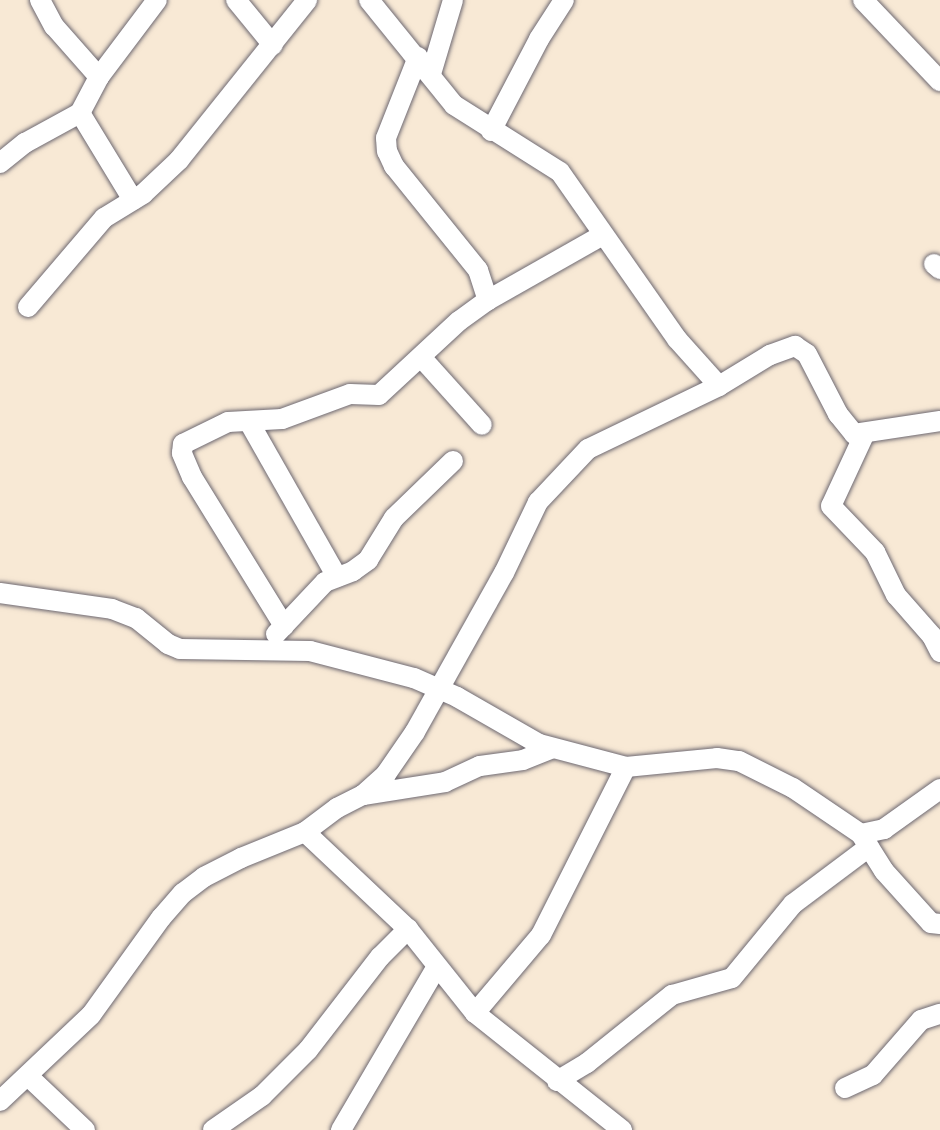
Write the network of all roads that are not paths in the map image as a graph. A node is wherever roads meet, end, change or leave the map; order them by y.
1 (40, 0) edge
2 (157, 0) edge
3 (236, 0) edge
4 (307, 0) edge
5 (369, 0) edge
6 (453, 0) edge
7 (564, 0) edge
8 (863, 0) edge
9 (273, 45) junction
10 (418, 57) junction
11 (431, 74) junction
12 (99, 77) junction
13 (940, 81) edge
14 (80, 113) junction
15 (491, 131) junction
16 (0, 163) edge
17 (133, 200) junction
18 (603, 235) junction
19 (488, 300) junction
20 (28, 307) dead end
21 (421, 357) junction
22 (719, 386) junction
23 (940, 421) edge
24 (249, 422) junction
25 (482, 425) dead end
26 (864, 435) junction
27 (453, 461) dead end
28 (337, 577) junction
29 (0, 593) edge
30 (284, 626) junction
31 (264, 648) junction
32 (940, 652) edge
33 (438, 687) junction
34 (552, 748) junction
35 (627, 767) junction
36 (940, 789) edge
37 (363, 795) junction
38 (305, 832) junction
39 (865, 841) junction
40 (940, 924) edge
41 (408, 929) junction
42 (436, 968) junction
43 (475, 1013) junction
44 (940, 1014) edge
45 (29, 1077) junction
46 (557, 1081) junction
47 (845, 1088) dead end
48 (0, 1101) edge
49 (85, 1130) edge
50 (213, 1130) edge
51 (341, 1130) edge
52 (622, 1130) edge

1 - 12 street
2 - 12 street
3 - 9 street
4 - 9 street
5 - 10 street
6 - 11 street
7 - 15 street
8 - 13 street
9 - 17 street
10 - 11 street
10 - 19 street
11 - 15 street
12 - 14 street
14 - 16 street
14 - 17 street
15 - 18 street
17 - 20 street
18 - 19 street
18 - 22 street
19 - 21 street
21 - 24 street
21 - 25 street
22 - 26 street
22 - 33 street
23 - 26 street
24 - 28 street
24 - 30 street
26 - 32 street
27 - 28 street
28 - 30 street
29 - 31 street
30 - 31 street
31 - 33 street
33 - 34 street
33 - 37 street
34 - 35 street
34 - 37 street
35 - 39 street
35 - 43 street
36 - 39 street
37 - 38 street
38 - 41 street
38 - 45 street
39 - 40 street
39 - 46 street
41 - 42 street
41 - 50 street
42 - 43 street
42 - 51 street
43 - 46 street
44 - 47 street
45 - 48 street
45 - 49 street
46 - 52 street

